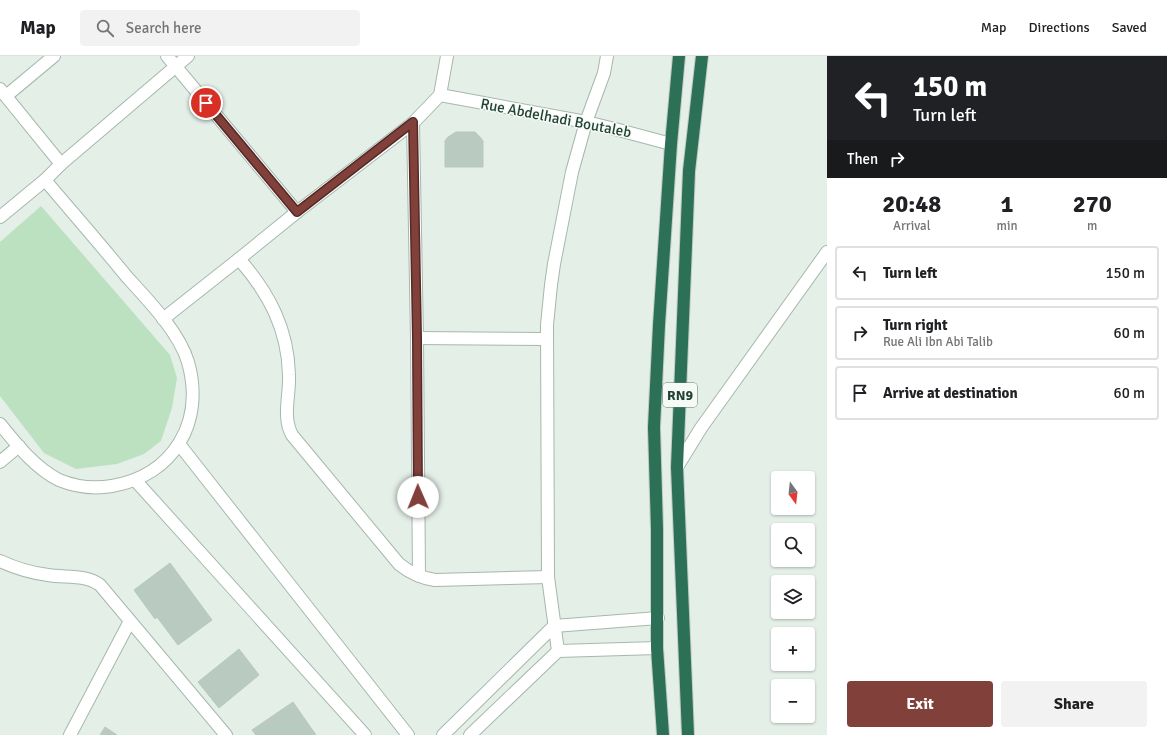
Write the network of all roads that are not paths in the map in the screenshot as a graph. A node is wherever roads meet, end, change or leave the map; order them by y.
1 (54, 56) edge
2 (167, 56) edge
3 (188, 56) edge
4 (447, 56) edge
5 (607, 56) edge
6 (679, 56) edge
7 (702, 56) edge
8 (176, 67) junction
9 (3, 93) edge
10 (440, 95) junction
11 (413, 122) junction
12 (586, 122) junction
13 (671, 144) junction
14 (61, 164) junction
15 (44, 180) junction
16 (297, 212) junction
17 (0, 217) edge
18 (827, 252) edge
19 (239, 260) junction
20 (162, 319) junction
21 (417, 338) junction
22 (547, 339) junction
23 (0, 424) edge
24 (179, 444) junction
25 (19, 446) junction
26 (0, 462) edge
27 (677, 467) junction
28 (135, 480) junction
29 (0, 561) edge
30 (419, 576) junction
31 (548, 577) junction
32 (658, 618) junction
33 (130, 621) junction
34 (554, 626) junction
35 (658, 648) junction
36 (558, 652) junction
37 (70, 735) edge
38 (226, 735) edge
39 (365, 735) edge
40 (408, 735) edge
41 (443, 735) edge
42 (470, 735) edge
43 (662, 735) edge
44 (688, 735) edge

1 - 9 street
2 - 8 street
3 - 8 street
4 - 10 street
5 - 12 street
6 - 13 highway, RN9
7 - 27 highway, RN9
8 - 14 street
8 - 16 street
9 - 14 street
10 - 11 street
10 - 12 street, Rue Abdelhadi Boutaleb
11 - 16 street
11 - 21 street
12 - 13 street, Rue Abdelhadi Boutaleb
12 - 22 street
13 - 32 highway, RN9
14 - 15 street
15 - 17 street
15 - 20 street
16 - 19 street
18 - 27 street
19 - 20 street
19 - 30 street
20 - 24 street
21 - 22 street
21 - 30 street
22 - 31 street
23 - 25 street
24 - 28 street
24 - 40 street
25 - 26 street
25 - 28 street
27 - 44 highway, RN9
28 - 39 street
29 - 33 street
30 - 31 street
31 - 34 street
32 - 34 street
32 - 35 highway, RN9
33 - 37 street
33 - 38 street
34 - 36 street
34 - 41 street
35 - 36 street
35 - 43 highway, RN9
36 - 42 street

